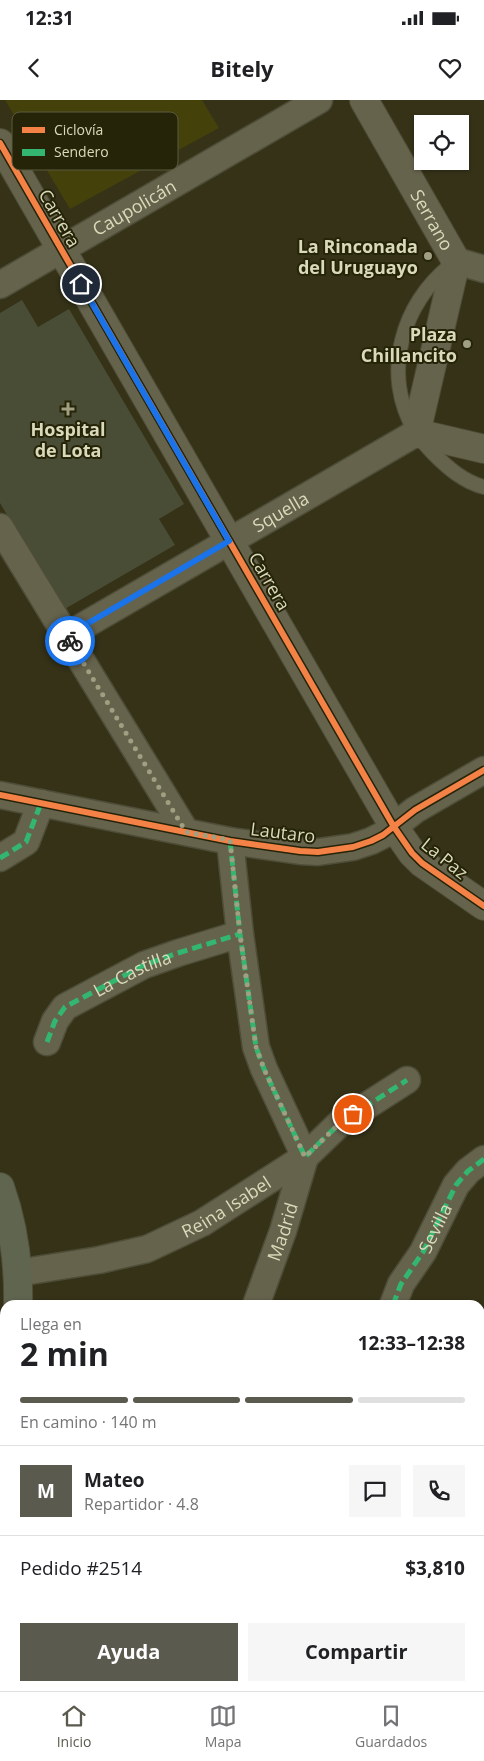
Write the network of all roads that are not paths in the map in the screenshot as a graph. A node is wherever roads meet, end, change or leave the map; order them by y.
1 (319, 100) edge
2 (364, 100) edge
3 (0, 143) edge
4 (12, 164) edge
5 (15, 170) edge
6 (61, 250) junction
7 (456, 261) junction
8 (484, 269) edge
9 (0, 285) edge
10 (416, 433) junction
11 (484, 449) edge
12 (484, 487) edge
13 (0, 527) edge
14 (229, 541) junction
15 (66, 636) junction
16 (484, 770) edge
17 (0, 795) edge
18 (41, 802) junction
19 (394, 827) junction
20 (186, 832) junction
21 (230, 840) junction
22 (0, 858) edge
23 (484, 906) edge
24 (240, 934) junction
25 (47, 1042) dead end
26 (407, 1080) dead end
27 (305, 1157) junction
28 (484, 1159) edge
29 (0, 1187) edge
30 (17, 1273) junction
31 (18, 1300) edge
32 (258, 1300) edge
33 (395, 1300) edge

1 - 6 street, Caupolicán
2 - 7 street, Serrano
3 - 4 street, Carrera
5 - 6 street, Carrera
6 - 9 street, Caupolicán
6 - 14 street, Carrera
7 - 8 street
7 - 10 street
10 - 11 street
10 - 12 lane
10 - 14 street, Squella
13 - 15 street
14 - 15 street, Squella
14 - 19 street, Carrera
15 - 20 street
16 - 19 street, Lautaro
17 - 18 street, Lautaro
18 - 20 street, Lautaro
18 - 22 street
19 - 21 street, Lautaro
19 - 23 street, La Paz
20 - 21 street, Lautaro
21 - 24 street
24 - 25 street, La Castilla
24 - 27 street
26 - 27 street, Reina Isabel
27 - 30 street, Reina Isabel
27 - 32 street, Madrid
28 - 33 street, Sevilla
29 - 30 main road
30 - 31 main road

